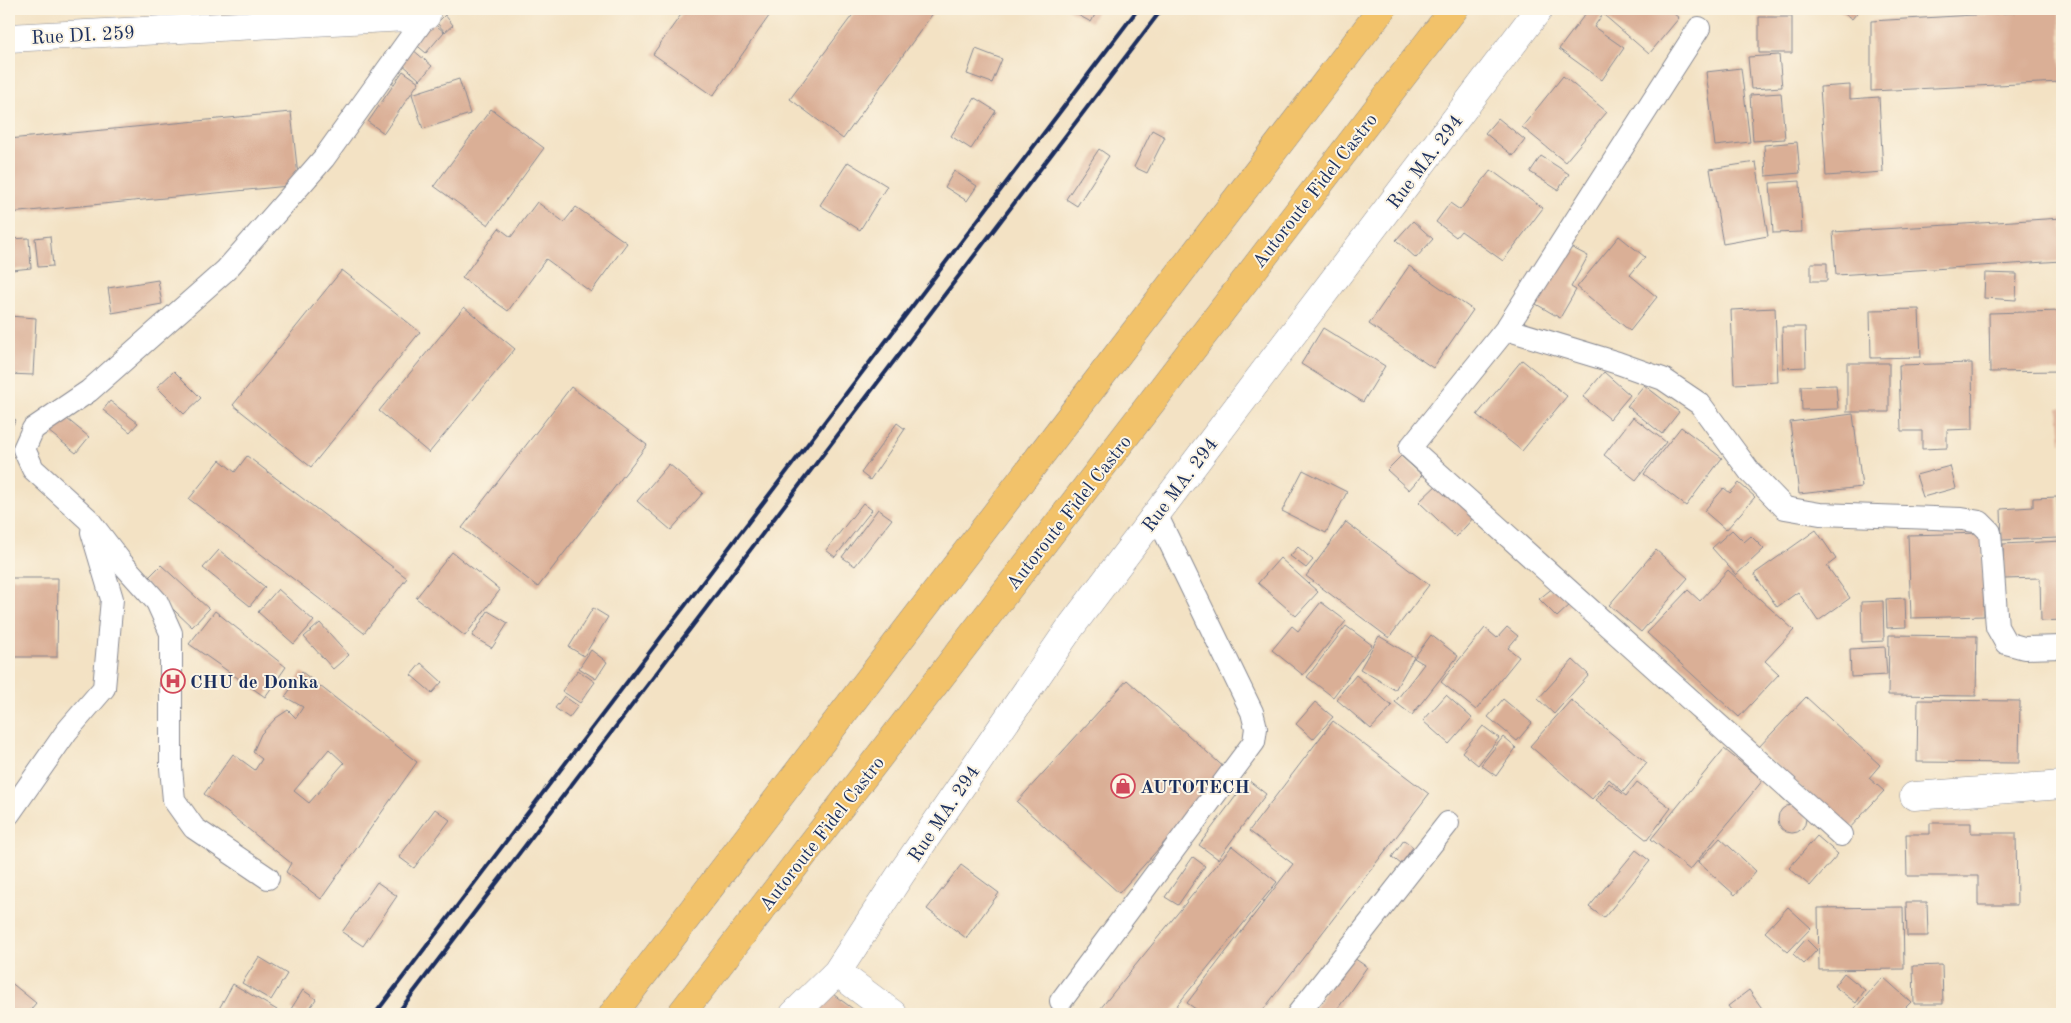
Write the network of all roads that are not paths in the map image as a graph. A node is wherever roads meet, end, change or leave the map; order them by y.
1 (1382, 9) edge
2 (1454, 9) edge
3 (1539, 9) edge
4 (425, 11) edge
5 (1699, 28) dead end
6 (9, 38) edge
7 (1506, 329) junction
8 (1156, 514) junction
9 (88, 519) junction
10 (2062, 647) edge
11 (2062, 785) edge
12 (1914, 796) dead end
13 (9, 814) edge
14 (1448, 824) dead end
15 (1841, 835) dead end
16 (268, 878) dead end
17 (837, 972) junction
18 (1062, 1001) dead end
19 (613, 1014) edge
20 (681, 1014) edge
21 (794, 1014) edge
22 (893, 1014) edge
23 (1298, 1014) edge

1 - 19 highway
2 - 20 highway, Autoroute Fidel Castro
3 - 8 street, Rue MA. 294
4 - 6 street, Rue DI. 259
4 - 9 lane
5 - 7 lane
7 - 10 lane
7 - 15 lane
8 - 17 street, Rue MA. 294
8 - 18 lane
9 - 13 lane
9 - 16 lane
11 - 12 street
14 - 23 lane
17 - 21 street, Rue MA. 294
17 - 22 street

